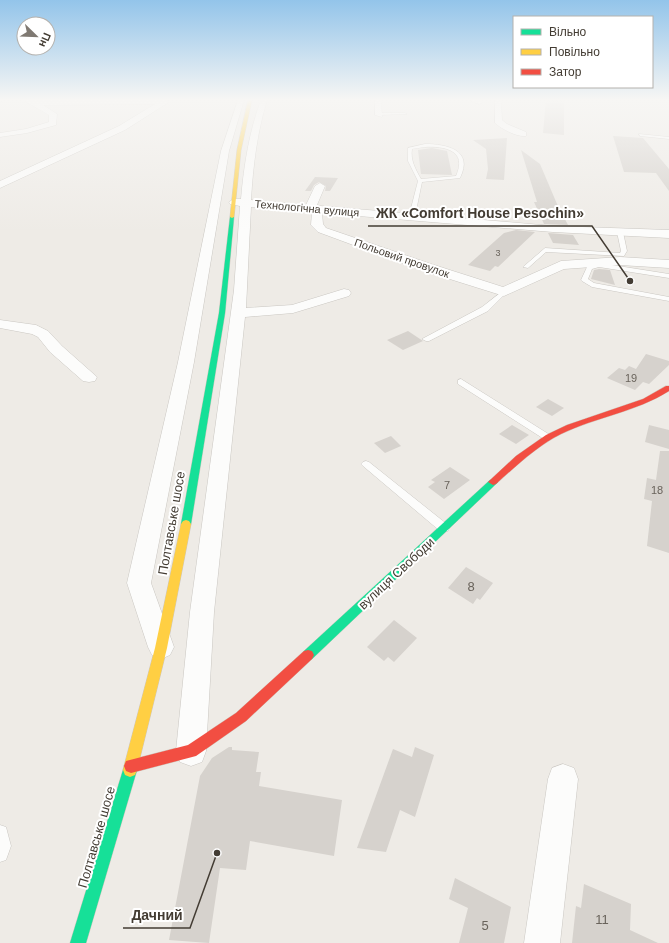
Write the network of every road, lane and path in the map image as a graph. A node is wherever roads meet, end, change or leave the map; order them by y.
1 (88, 144) edge
2 (227, 144) edge
3 (240, 144) edge
4 (251, 144) edge
5 (420, 181) junction
6 (0, 185) edge
7 (320, 186) dead end
8 (240, 202) junction
9 (313, 208) junction
10 (412, 216) junction
11 (620, 232) junction
12 (666, 239) edge
13 (669, 264) edge
14 (526, 267) dead end
15 (669, 276) edge
16 (504, 292) junction
17 (344, 293) dead end
18 (669, 299) edge
19 (238, 313) junction
20 (0, 324) edge
21 (426, 339) dead end
22 (89, 377) dead end
23 (461, 382) dead end
24 (669, 388) edge
25 (547, 437) junction
26 (366, 464) dead end
27 (444, 528) junction
28 (161, 648) junction
29 (191, 751) junction
30 (131, 766) junction
31 (564, 779) dead end
32 (0, 833) edge
33 (0, 854) edge
34 (78, 943) edge
35 (542, 943) edge

1 - 6 street
2 - 28 street
3 - 8 main road, Полтавське шосе
4 - 8 street
5 - 5 lane
5 - 10 lane
7 - 9 street
8 - 9 street, Технологічна вулиця
8 - 19 street
8 - 28 main road, Полтавське шосе
9 - 10 street, Технологічна вулиця
9 - 16 street, Польовий провулок
10 - 11 street, Технологічна вулиця
11 - 12 street, Технологічна вулиця
11 - 14 lane
13 - 16 street
15 - 18 lane
16 - 21 lane
17 - 19 street
19 - 29 street
20 - 22 street
23 - 25 lane
24 - 25 main road, вулиця Свободи
25 - 27 main road, вулиця Свободи
26 - 27 lane
27 - 29 main road, вулиця Свободи
28 - 30 main road, Полтавське шосе
29 - 30 main road, вулиця Свободи
30 - 34 main road, Полтавське шосе
31 - 35 street
32 - 33 lane

